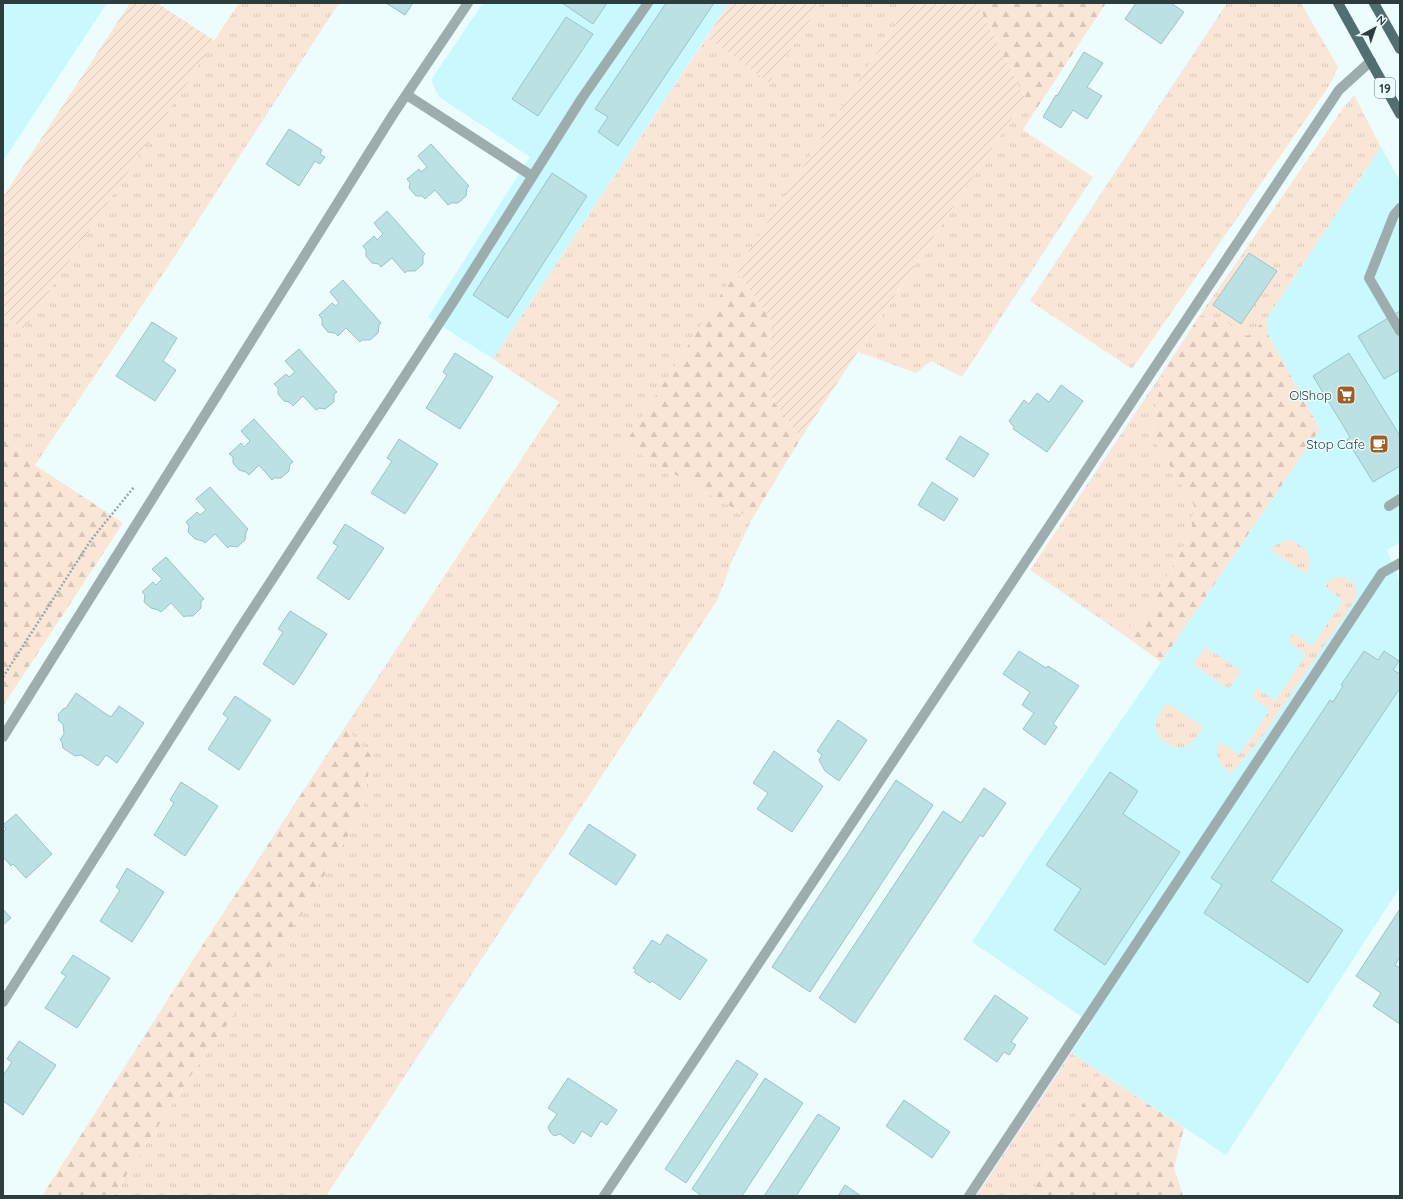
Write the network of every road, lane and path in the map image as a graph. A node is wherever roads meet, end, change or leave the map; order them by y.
1 (468, 3) edge
2 (648, 3) edge
3 (1338, 3) edge
4 (1374, 3) edge
5 (1400, 49) edge
6 (1371, 61) junction
7 (407, 95) junction
8 (1400, 114) edge
9 (532, 176) junction
10 (1400, 208) edge
11 (1400, 331) edge
12 (135, 485) dead end
13 (1400, 499) edge
14 (1389, 506) dead end
15 (1400, 563) edge
16 (3, 677) edge
17 (3, 737) edge
18 (3, 1002) edge
19 (604, 1196) edge
20 (969, 1196) edge

1 - 7 street
2 - 9 street
3 - 6 main road, 19
4 - 5 main road
6 - 8 main road, 19
6 - 19 street
7 - 9 street
7 - 17 street
9 - 18 street
10 - 11 street
12 - 16 path
13 - 14 street
15 - 20 street

